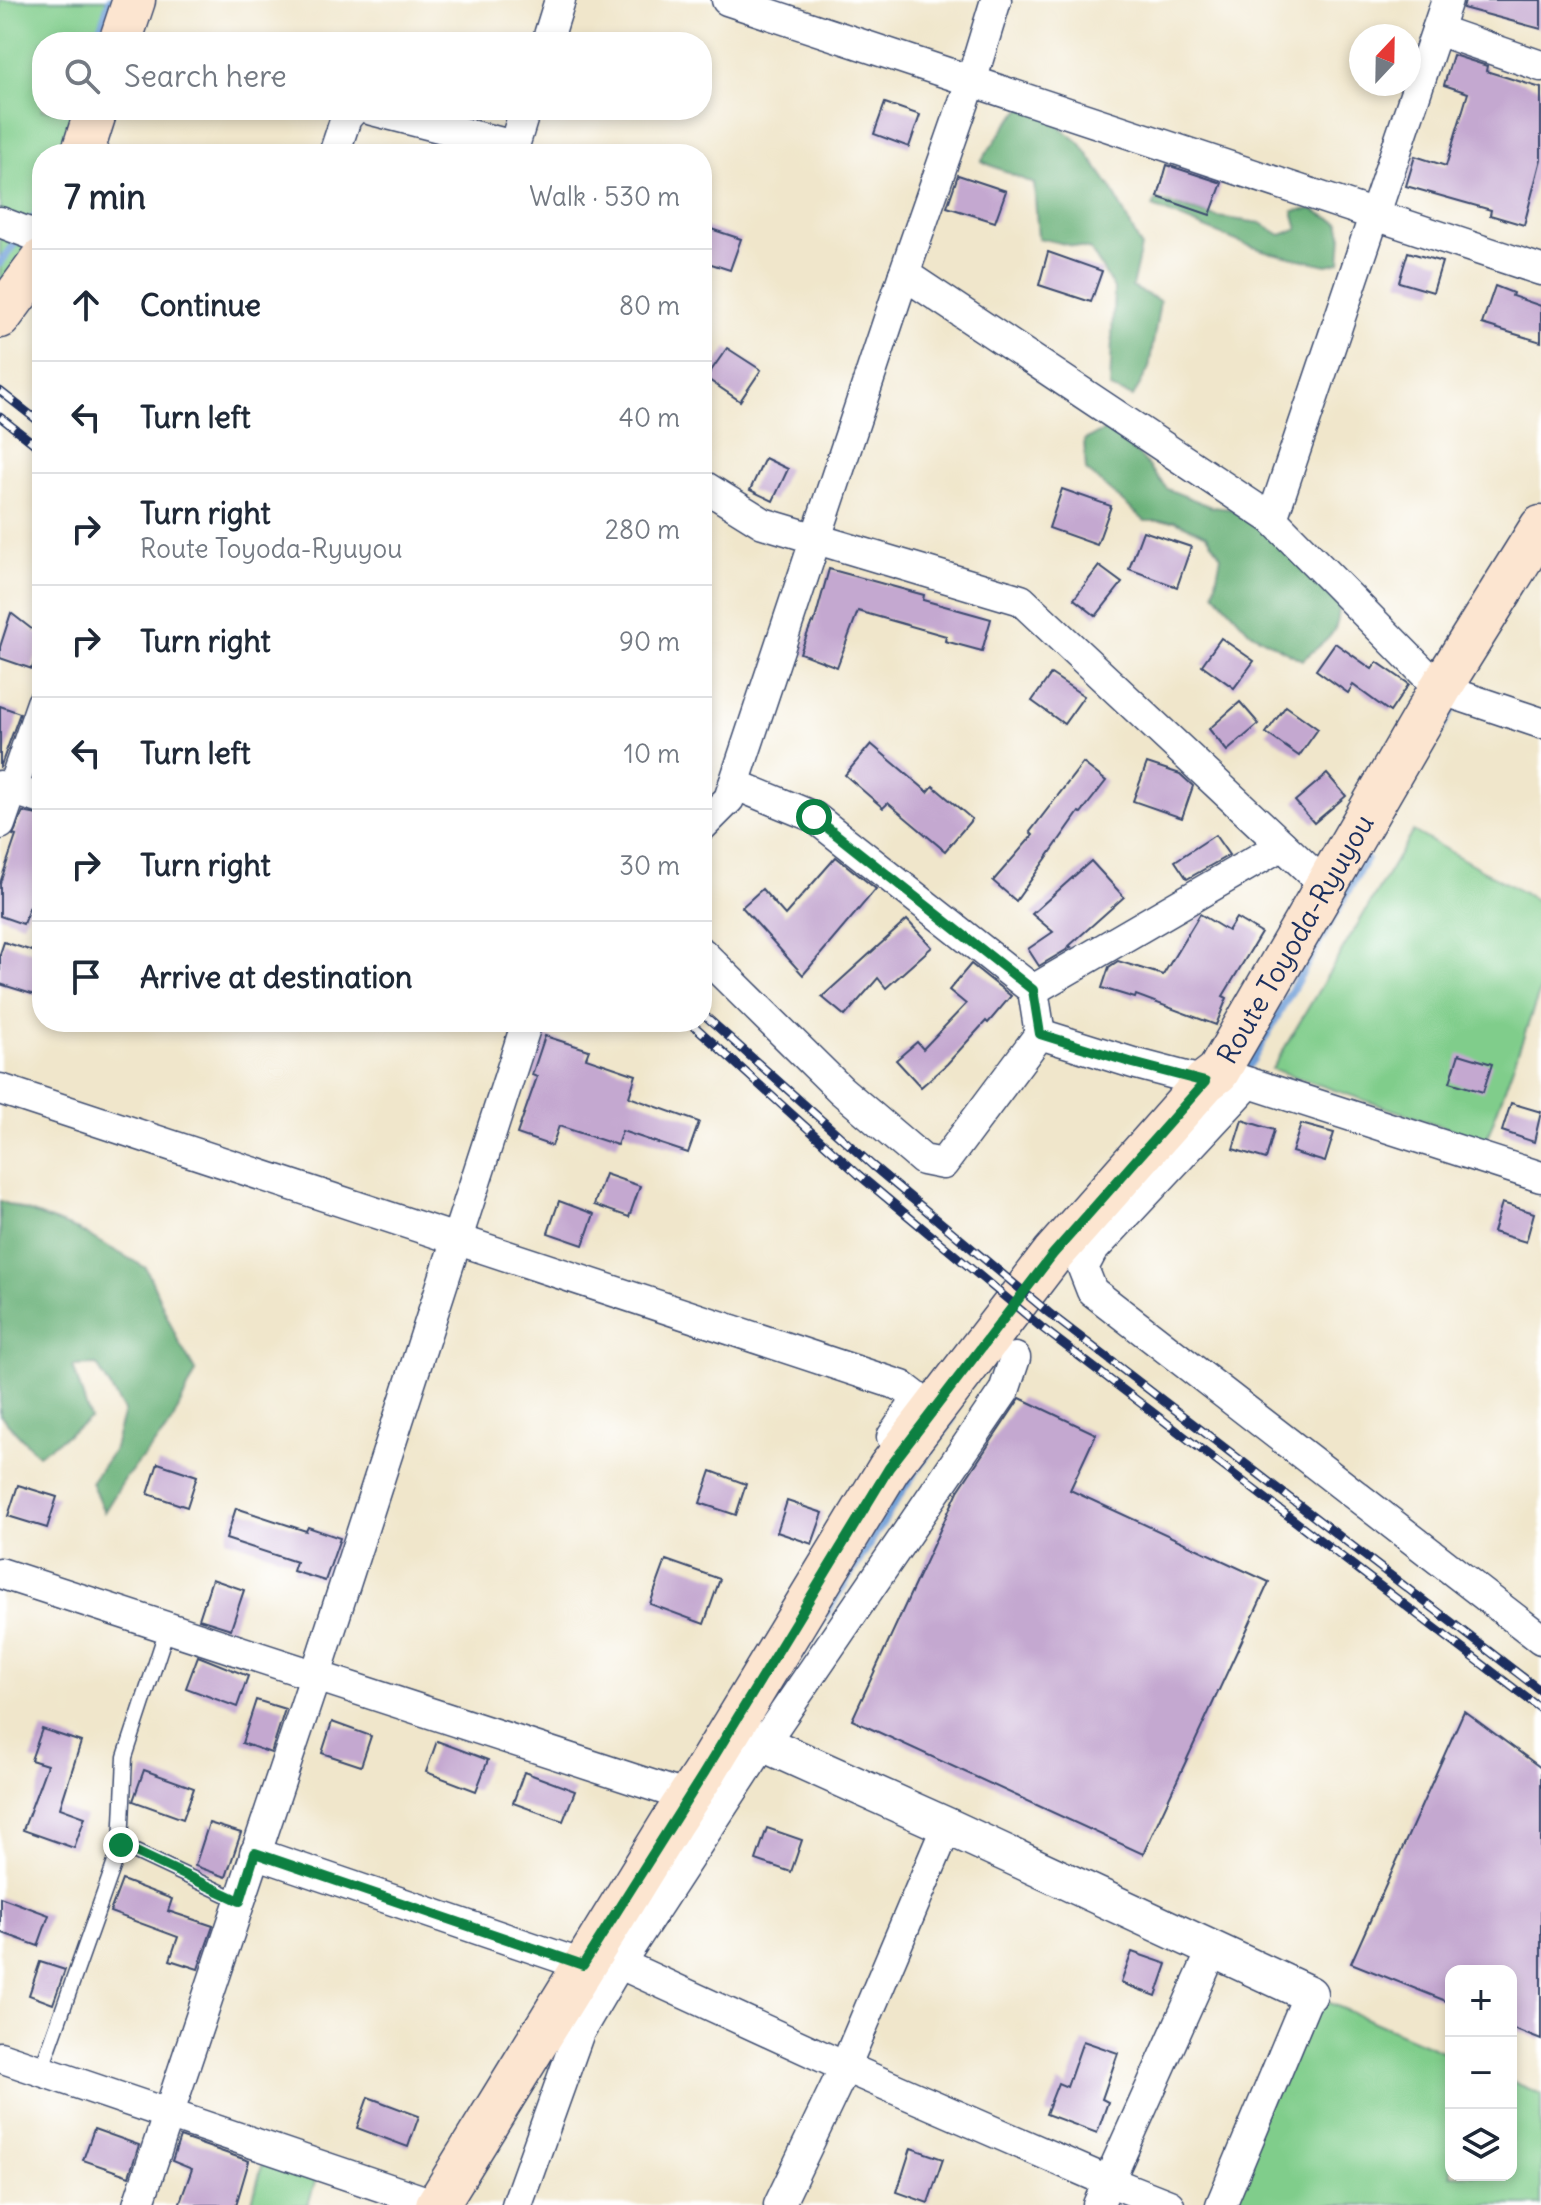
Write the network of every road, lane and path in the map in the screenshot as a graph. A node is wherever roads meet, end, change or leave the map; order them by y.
1 (134, 0) edge
2 (560, 0) edge
3 (727, 0) edge
4 (996, 0) edge
5 (1447, 0) edge
6 (1437, 30) junction
7 (123, 32) edge
8 (550, 32) edge
9 (1541, 66) edge
10 (971, 82) junction
11 (93, 120) edge
12 (345, 120) edge
13 (411, 120) edge
14 (522, 120) edge
15 (85, 144) edge
16 (337, 144) edge
17 (506, 144) edge
18 (515, 144) edge
19 (1374, 215) junction
20 (0, 222) edge
21 (32, 234) edge
22 (1541, 270) edge
23 (32, 274) edge
24 (904, 274) junction
25 (0, 317) edge
26 (712, 491) edge
27 (1272, 519) junction
28 (1541, 527) edge
29 (816, 538) junction
30 (1440, 689) junction
31 (1541, 723) edge
32 (32, 727) edge
33 (734, 784) junction
34 (6, 788) edge
35 (32, 796) edge
36 (712, 816) edge
37 (0, 824) edge
38 (1282, 845) junction
39 (1326, 886) junction
40 (712, 963) edge
41 (1033, 990) junction
42 (524, 1032) edge
43 (1040, 1034) junction
44 (1224, 1079) junction
45 (0, 1089) edge
46 (1541, 1177) edge
47 (456, 1239) junction
48 (1015, 1358) dead end
49 (865, 1508) junction
50 (0, 1573) edge
51 (167, 1629) junction
52 (1541, 1639) edge
53 (315, 1677) junction
54 (747, 1737) junction
55 (688, 1797) junction
56 (947, 1826) junction
57 (121, 1845) junction
58 (255, 1853) junction
59 (240, 1901) junction
60 (1213, 1949) junction
61 (598, 1960) junction
62 (1309, 1994) joint
63 (0, 2057) edge
64 (845, 2067) junction
65 (41, 2071) junction
66 (168, 2114) junction
67 (1103, 2193) edge
68 (444, 2203) edge
69 (138, 2205) edge
70 (517, 2205) edge
71 (779, 2205) edge
72 (1169, 2205) edge
73 (1221, 2205) edge

1 - 7 main road
2 - 8 street
3 - 10 street
4 - 10 street
5 - 6 street
6 - 9 street
6 - 19 street
10 - 19 street
10 - 24 street
11 - 15 main road
12 - 16 street
13 - 17 street
14 - 18 street
19 - 22 street
19 - 27 street
20 - 21 street
23 - 25 main road
24 - 27 street
24 - 29 street
26 - 29 street
27 - 30 street
28 - 30 main road, Route Toyoda-Ryuyou
29 - 33 street
29 - 38 street
30 - 31 street
30 - 39 main road, Route Toyoda-Ryuyou
32 - 34 street
33 - 36 street
33 - 41 street
34 - 35 street
34 - 37 street
38 - 39 street
38 - 41 street
39 - 44 main road, Route Toyoda-Ryuyou
40 - 43 street
41 - 43 street
42 - 47 street
43 - 44 street
44 - 46 street
44 - 49 main road, Route Toyoda-Ryuyou
44 - 52 street
45 - 47 street
47 - 49 street
47 - 53 street
48 - 54 street
49 - 54 main road, Route Toyoda-Ryuyou
50 - 51 street
51 - 53 street
51 - 57 lane
53 - 55 street
53 - 58 street
54 - 55 main road, Route Toyoda-Ryuyou
54 - 56 street
54 - 61 street
55 - 61 main road, Route Toyoda-Ryuyou
56 - 60 street
56 - 64 street
57 - 59 lane
57 - 65 lane
58 - 59 street
58 - 61 street
59 - 66 street
60 - 62 street
60 - 67 street
61 - 64 street
61 - 68 main road, Route Toyoda-Ryuyou
61 - 70 street
62 - 73 street
63 - 65 street
64 - 67 street
64 - 71 street
65 - 66 street
66 - 68 street
66 - 69 street
67 - 72 street

